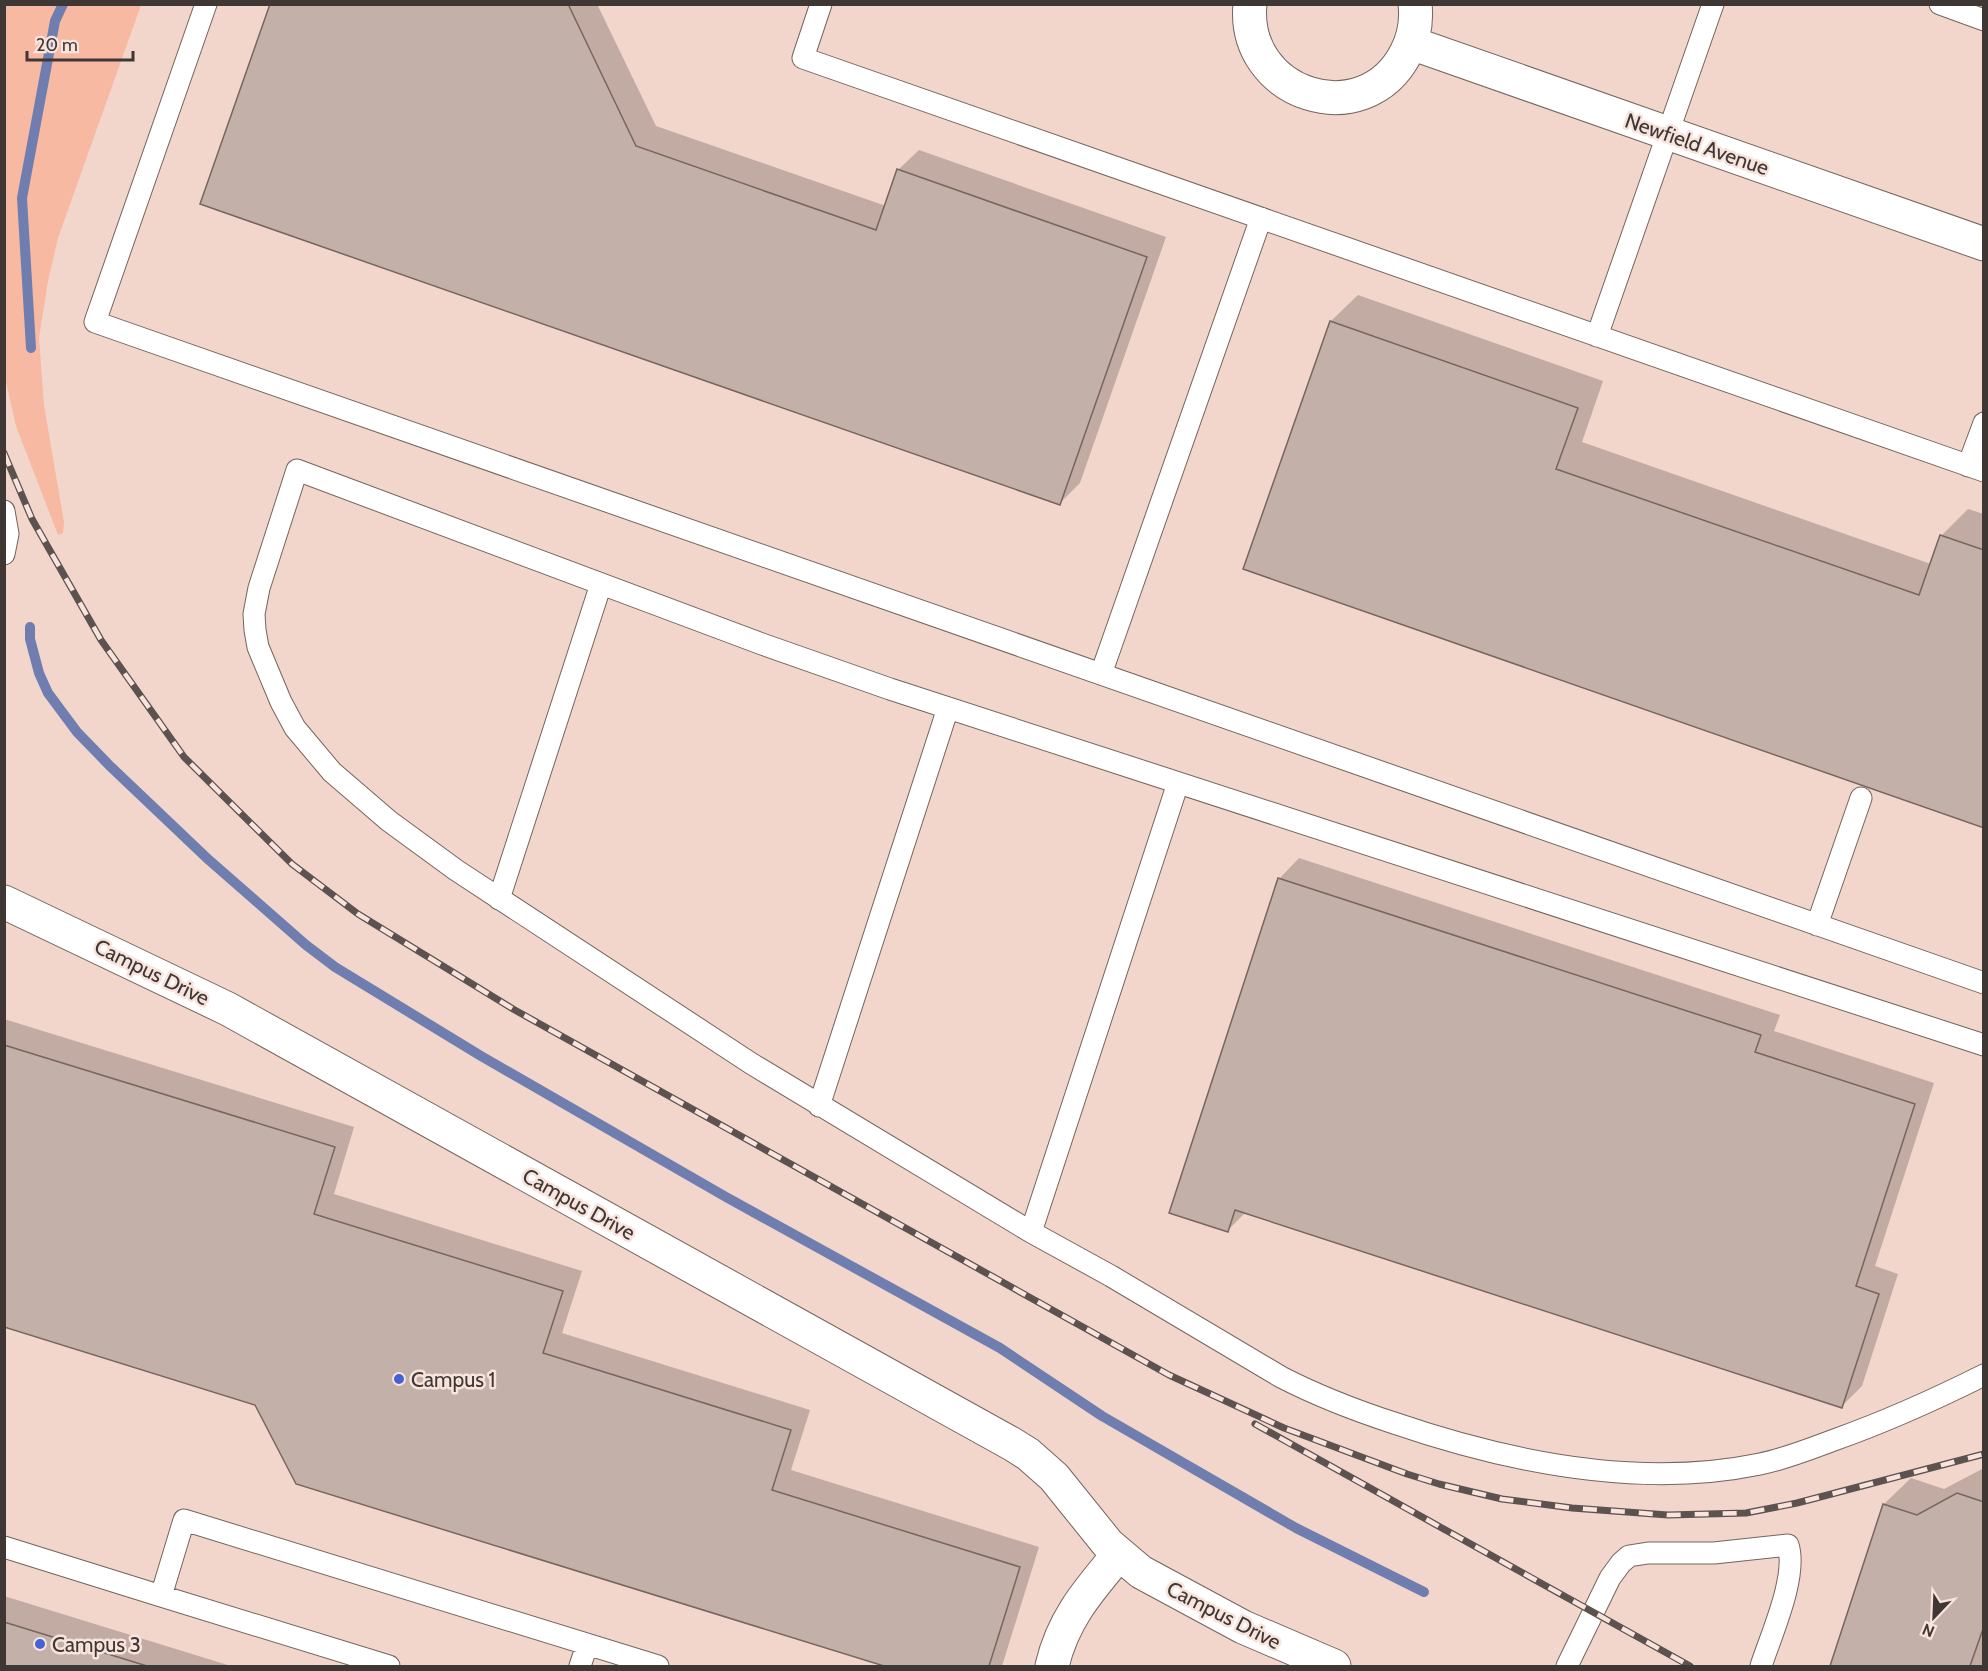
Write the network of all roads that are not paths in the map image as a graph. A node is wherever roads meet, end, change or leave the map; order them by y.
1 (206, 4) edge
2 (821, 4) edge
3 (1250, 4) edge
4 (1415, 4) edge
5 (1713, 4) edge
6 (1940, 4) edge
7 (1983, 20) edge
8 (1411, 43) junction
9 (1668, 134) junction
10 (1261, 218) junction
11 (1983, 244) edge
12 (1597, 336) junction
13 (1983, 423) edge
14 (1976, 469) edge
15 (4, 511) edge
16 (4, 554) edge
17 (601, 584) junction
18 (1101, 674) junction
19 (948, 708) junction
20 (1178, 783) junction
21 (1861, 798) dead end
22 (499, 899) junction
23 (4, 902) edge
24 (1817, 925) junction
25 (1983, 983) edge
26 (1983, 1045) edge
27 (819, 1106) junction
28 (1031, 1232) junction
29 (1983, 1375) edge
30 (4, 1547) edge
31 (1119, 1554) junction
32 (161, 1596) junction
33 (587, 1645) junction
34 (389, 1666) edge
35 (580, 1666) edge
36 (658, 1666) edge
37 (1052, 1666) edge
38 (1334, 1666) edge
39 (1567, 1666) edge
40 (1761, 1666) edge

1 - 18 lane
2 - 10 lane
3 - 8 street
4 - 8 street
5 - 9 lane
6 - 7 lane
8 - 9 street, Newfield Avenue
9 - 11 street, Newfield Avenue
9 - 12 lane
10 - 12 lane
10 - 18 lane
12 - 14 lane
13 - 14 lane
15 - 16 lane
17 - 19 lane
17 - 22 lane
17 - 22 lane
18 - 24 lane
19 - 20 lane
19 - 27 lane
20 - 26 lane
20 - 28 lane
21 - 24 lane
22 - 27 lane
23 - 31 street, Campus Drive
24 - 25 lane
27 - 28 lane
28 - 29 lane
30 - 32 lane
31 - 37 street
31 - 38 street, Campus Drive
32 - 33 lane
32 - 34 lane
33 - 35 lane
33 - 36 lane
39 - 40 lane

